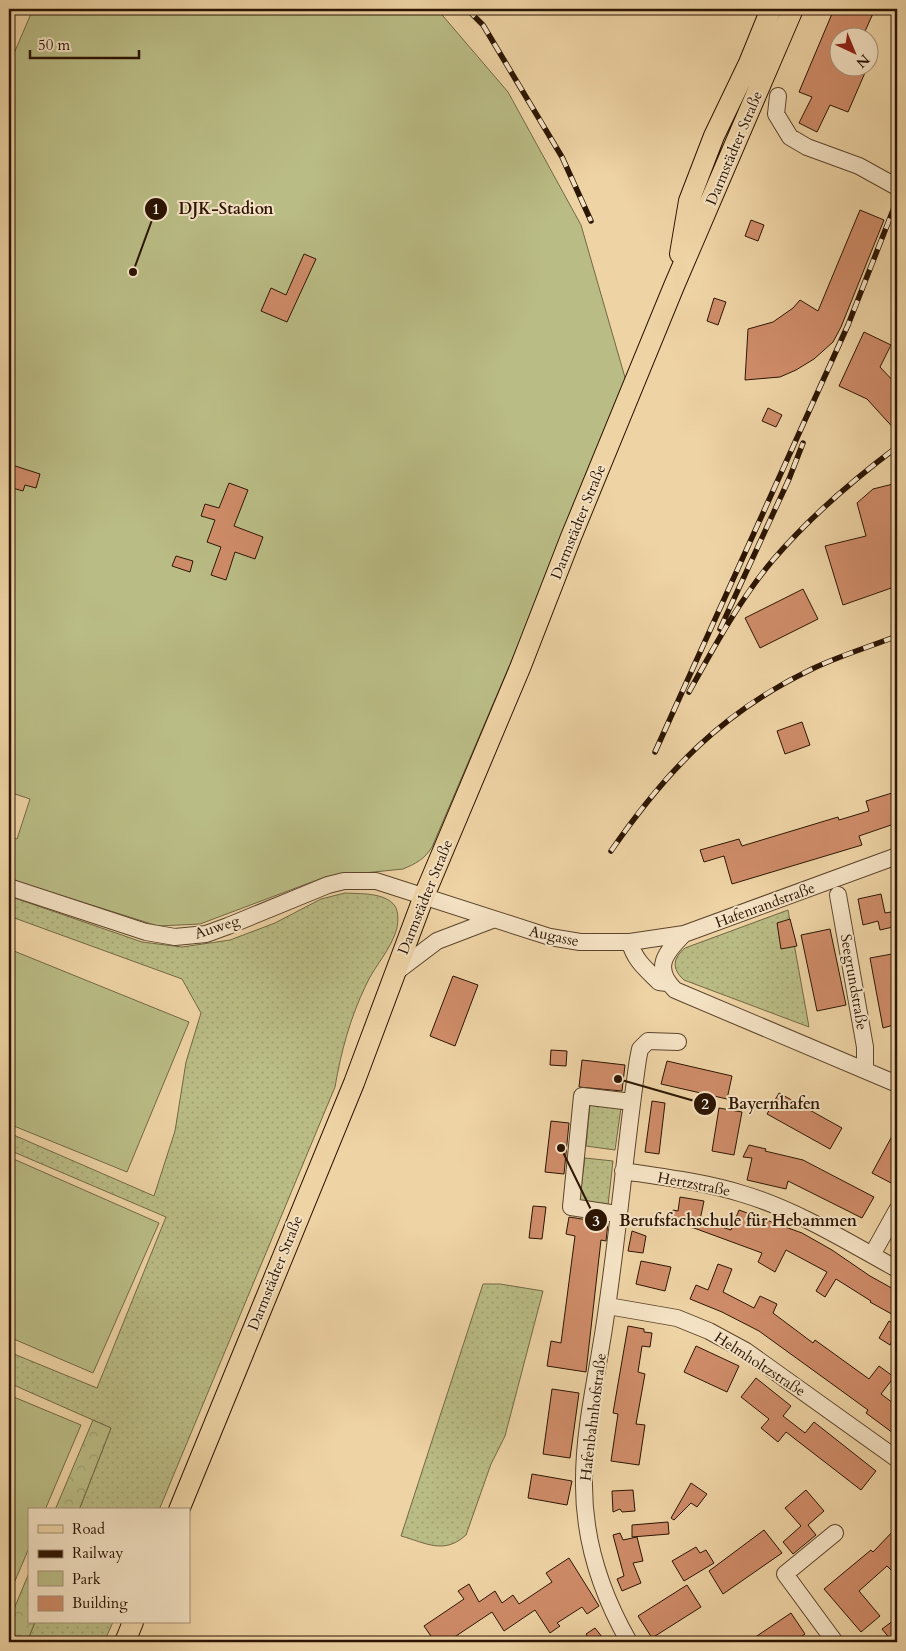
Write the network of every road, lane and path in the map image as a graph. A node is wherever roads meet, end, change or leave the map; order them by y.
1 (771, 9) edge
2 (793, 9) edge
3 (778, 96) dead end
4 (897, 187) edge
5 (674, 286) junction
6 (897, 856) edge
7 (9, 887) edge
8 (424, 896) junction
9 (838, 896) dead end
10 (498, 922) junction
11 (684, 934) junction
12 (630, 942) junction
13 (396, 972) junction
14 (667, 983) junction
15 (678, 1042) dead end
16 (865, 1070) junction
17 (897, 1084) edge
18 (632, 1102) junction
19 (622, 1171) junction
20 (897, 1210) edge
21 (617, 1214) junction
22 (872, 1255) junction
23 (897, 1269) edge
24 (608, 1306) junction
25 (897, 1459) edge
26 (180, 1508) edge
27 (835, 1533) dead end
28 (132, 1624) edge
29 (125, 1642) edge
30 (629, 1642) edge
31 (835, 1642) edge

1 - 5 main road, Darmstädter Straße
2 - 5 main road, Darmstädter Straße
3 - 4 street
5 - 8 main road, Darmstädter Straße
6 - 11 street, Hafenrandstraße
7 - 8 street, Auweg
8 - 10 street, Augasse
8 - 13 main road, Darmstädter Straße
9 - 16 street, Seegrundstraße
10 - 12 street, Augasse
10 - 13 street
11 - 12 street, Hafenrandstraße
11 - 14 street
12 - 14 street
13 - 26 main road, Darmstädter Straße
14 - 16 street
15 - 18 street, Hafenbahnhofstraße
16 - 17 street
18 - 19 street, Hafenbahnhofstraße
18 - 21 street
19 - 21 street, Hafenbahnhofstraße
19 - 22 street, Hertzstraße
20 - 22 street
21 - 24 street, Hafenbahnhofstraße
22 - 23 street, Hertzstraße
24 - 25 street, Helmholtzstraße
24 - 30 street, Hafenbahnhofstraße
27 - 31 street
28 - 29 main road

